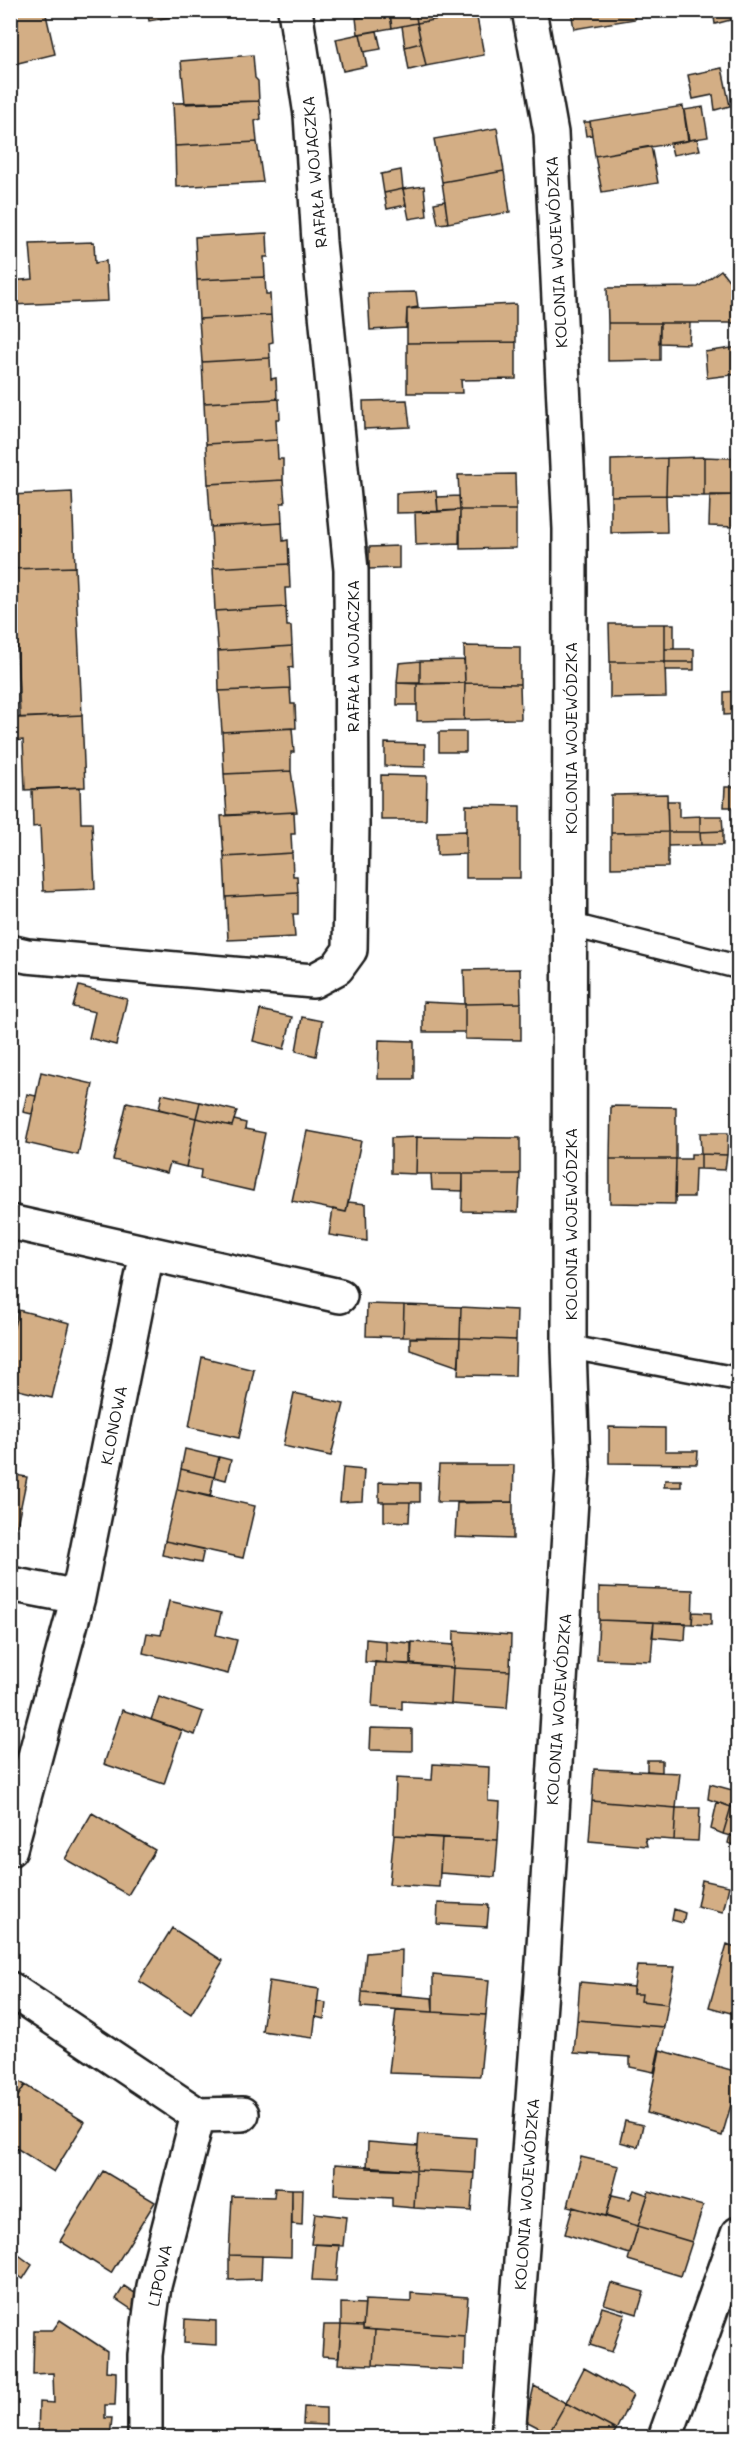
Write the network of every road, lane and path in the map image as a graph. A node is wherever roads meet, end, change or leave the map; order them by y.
1 (295, 10) edge
2 (530, 10) edge
3 (571, 925) junction
4 (10, 952) edge
5 (738, 967) edge
6 (10, 1222) edge
7 (147, 1253) junction
8 (340, 1296) dead end
9 (569, 1347) junction
10 (738, 1379) edge
11 (10, 1584) edge
12 (78, 1597) junction
13 (10, 1848) edge
14 (10, 1989) edge
15 (242, 2114) dead end
16 (198, 2115) junction
17 (738, 2234) edge
18 (145, 2438) edge
19 (508, 2438) edge
20 (665, 2438) edge

1 - 4 street, RAFAŁA WOJACZKA
2 - 3 street, KOLONIA WOJEWÓDZKA
3 - 5 lane
3 - 9 street, KOLONIA WOJEWÓDZKA
6 - 7 street
7 - 8 street
7 - 12 street, KLONOWA
9 - 10 lane
9 - 19 street, KOLONIA WOJEWÓDZKA
11 - 12 street
12 - 13 street, KLONOWA
14 - 16 street
15 - 16 street
16 - 18 street, LIPOWA
17 - 20 street

